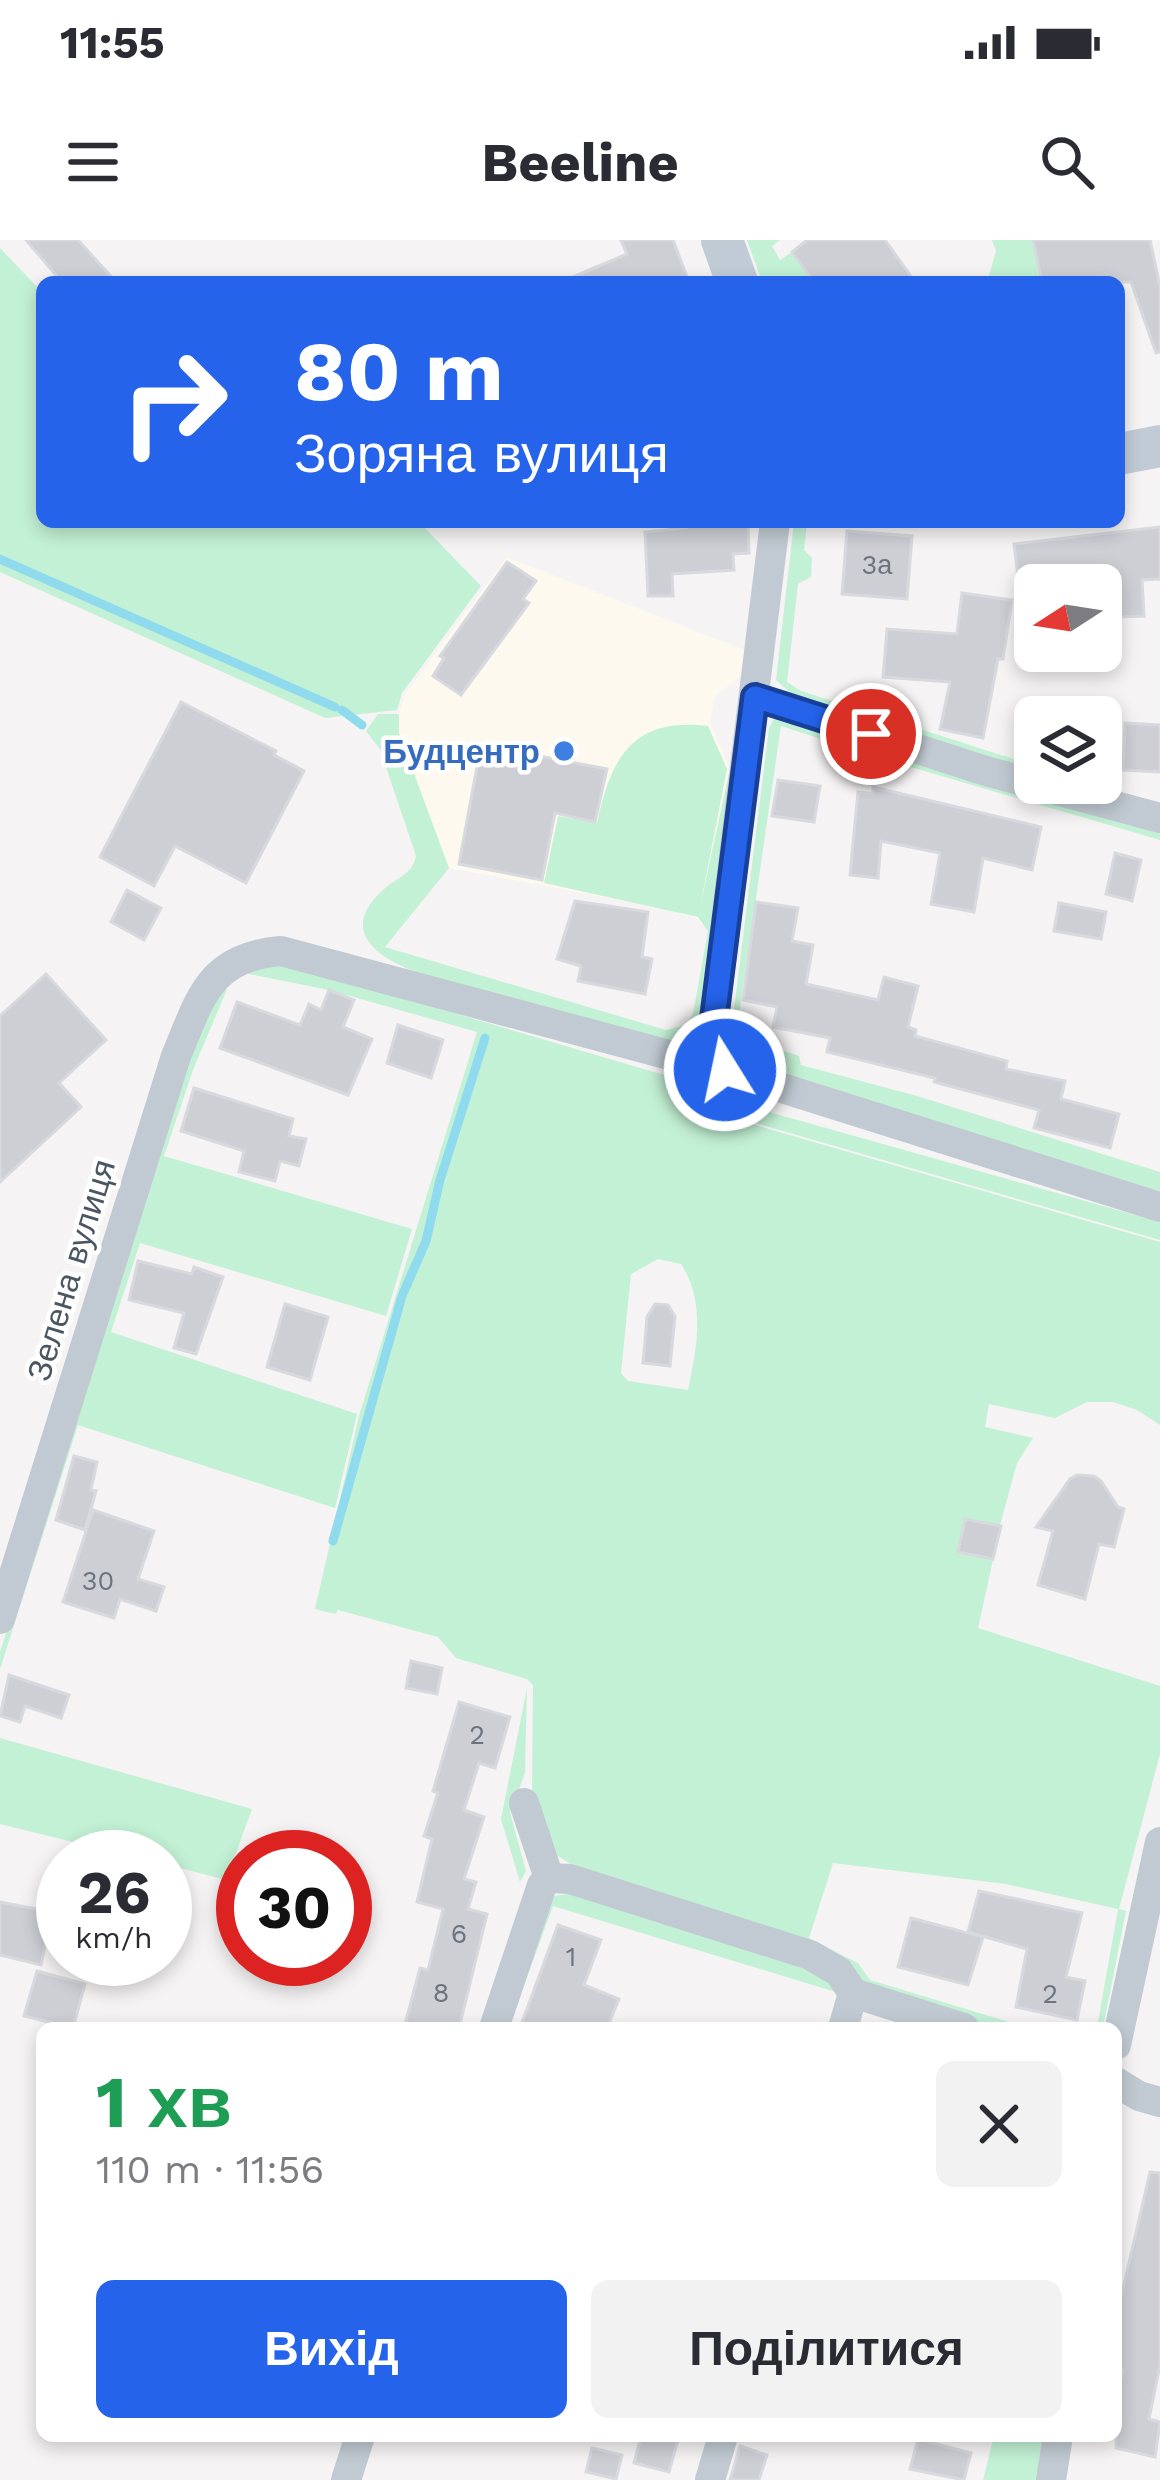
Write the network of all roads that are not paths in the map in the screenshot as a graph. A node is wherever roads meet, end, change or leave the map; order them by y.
1 (722, 240) edge
2 (735, 276) edge
3 (1160, 446) edge
4 (1125, 453) edge
5 (774, 528) edge
6 (755, 697) junction
7 (1160, 818) edge
8 (725, 1070) junction
9 (1160, 1207) edge
10 (0, 1619) edge
11 (524, 1803) dead end
12 (1160, 1842) edge
13 (549, 1878) junction
14 (853, 1993) junction
15 (496, 2022) edge
16 (845, 2022) edge
17 (945, 2022) edge
18 (1121, 2022) edge
19 (1122, 2086) edge
20 (1160, 2102) edge
21 (358, 2442) edge
22 (721, 2442) edge
23 (1057, 2442) edge
24 (346, 2480) edge
25 (710, 2480) edge
26 (1052, 2480) edge

1 - 2 street
3 - 4 street
5 - 6 street
6 - 7 street
6 - 8 street
8 - 9 street
8 - 10 street, Зелена вулиця
11 - 13 street
12 - 18 street
13 - 14 street
13 - 15 street
14 - 16 street
14 - 17 street
19 - 20 street
21 - 24 street
22 - 25 street
23 - 26 street

